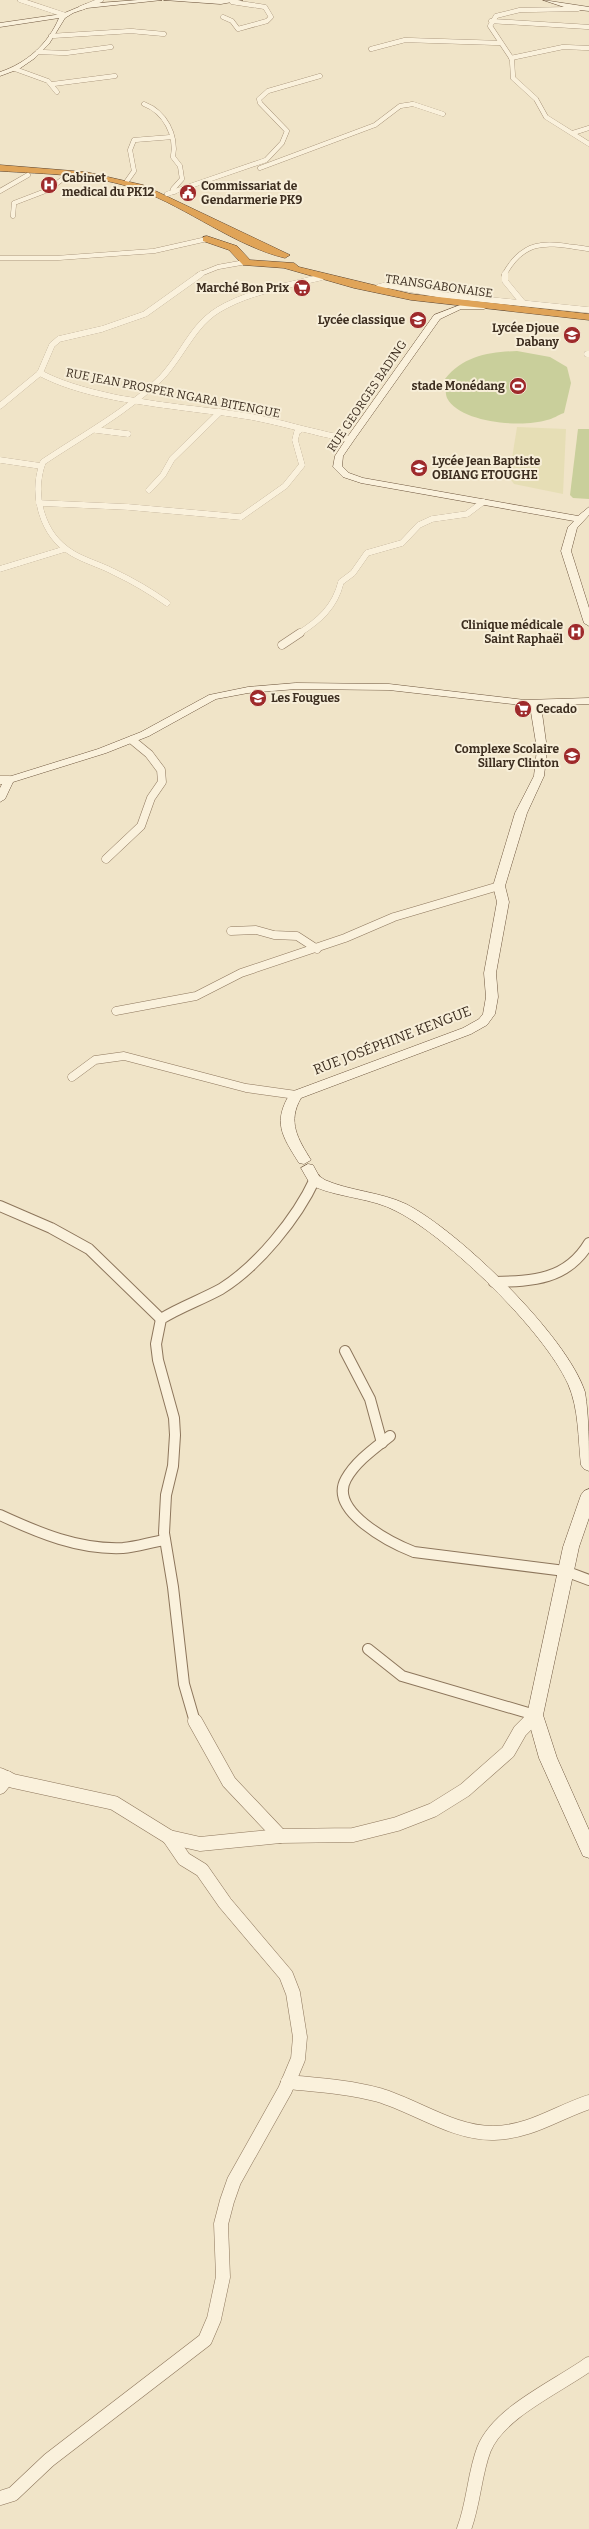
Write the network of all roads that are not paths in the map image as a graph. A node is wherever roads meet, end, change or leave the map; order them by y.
1 (20, 0) edge
2 (100, 0) edge
3 (159, 0) edge
4 (167, 0) edge
5 (180, 0) edge
6 (240, 0) edge
7 (546, 0) edge
8 (232, 2) junction
9 (81, 8) junction
10 (578, 8) junction
11 (589, 9) edge
12 (63, 17) junction
13 (223, 17) dead end
14 (491, 21) junction
15 (0, 25) edge
16 (589, 27) edge
17 (164, 34) dead end
18 (51, 36) junction
19 (500, 42) junction
20 (111, 47) dead end
21 (589, 48) edge
22 (371, 49) dead end
23 (38, 52) junction
24 (511, 58) junction
25 (15, 69) junction
26 (0, 74) edge
27 (115, 76) dead end
28 (320, 76) dead end
29 (53, 84) junction
30 (57, 92) dead end
31 (144, 104) dead end
32 (443, 114) dead end
33 (589, 128) edge
34 (573, 134) junction
35 (172, 137) junction
36 (589, 144) edge
37 (0, 168) edge
38 (0, 171) edge
39 (28, 175) dead end
40 (64, 178) dead end
41 (211, 178) junction
42 (127, 181) dead end
43 (0, 192) edge
44 (174, 192) junction
45 (167, 194) dead end
46 (13, 216) dead end
47 (204, 222) junction
48 (207, 239) junction
49 (589, 249) edge
50 (284, 255) junction
51 (0, 258) edge
52 (273, 260) junction
53 (246, 262) junction
54 (301, 263) junction
55 (288, 266) junction
56 (322, 277) junction
57 (379, 287) junction
58 (411, 297) junction
59 (523, 303) junction
60 (496, 308) junction
61 (586, 312) edge
62 (442, 313) junction
63 (40, 373) junction
64 (138, 398) junction
65 (0, 406) edge
66 (220, 412) junction
67 (96, 430) junction
68 (300, 430) junction
69 (128, 434) dead end
70 (350, 439) junction
71 (0, 460) edge
72 (41, 466) junction
73 (149, 490) dead end
74 (483, 502) junction
75 (39, 503) junction
76 (589, 510) edge
77 (580, 518) junction
78 (65, 549) junction
79 (0, 568) edge
80 (586, 601) edge
81 (167, 603) dead end
82 (589, 623) edge
83 (282, 645) dead end
84 (589, 701) edge
85 (535, 704) junction
86 (132, 740) junction
87 (4, 780) edge
88 (0, 799) edge
89 (106, 859) dead end
90 (499, 886) junction
91 (230, 931) dead end
92 (317, 949) junction
93 (116, 1011) dead end
94 (72, 1077) dead end
95 (296, 1095) junction
96 (309, 1169) junction
97 (0, 1206) edge
98 (589, 1243) edge
99 (494, 1282) junction
100 (161, 1319) junction
101 (345, 1351) dead end
102 (584, 1395) edge
103 (589, 1464) edge
104 (589, 1495) edge
105 (0, 1515) edge
106 (165, 1540) junction
107 (565, 1571) junction
108 (589, 1580) edge
109 (368, 1649) dead end
110 (535, 1715) junction
111 (2, 1780) edge
112 (280, 1836) junction
113 (169, 1837) junction
114 (589, 1850) edge
115 (288, 2082) junction
116 (589, 2102) edge
117 (589, 2364) edge
118 (0, 2498) edge
119 (464, 2529) edge

1 - 12 street
2 - 9 street
3 - 9 street
4 - 5 street
5 - 8 street
6 - 8 street
7 - 10 street
8 - 13 street
9 - 12 street
10 - 11 street
10 - 14 street
12 - 15 street
12 - 18 street
14 - 16 street
14 - 19 street
17 - 18 street
18 - 23 street
19 - 22 street
19 - 24 street
20 - 23 street
21 - 24 street
23 - 25 street
24 - 34 street
25 - 26 street
25 - 29 street
27 - 29 street
28 - 41 street
29 - 30 street
31 - 35 street
32 - 41 street
33 - 34 street
34 - 36 street
35 - 42 street
35 - 44 street
37 - 50 highway
38 - 47 highway
39 - 43 street
40 - 46 street
41 - 44 street
44 - 45 street
47 - 48 highway
47 - 52 highway
48 - 51 street
48 - 53 highway
49 - 59 street
50 - 52 highway
50 - 54 highway, TRANSGABONAISE
52 - 53 highway
52 - 55 highway
53 - 63 street
54 - 55 highway
54 - 57 highway, TRANSGABONAISE
55 - 56 highway, TRANSGABONAISE
56 - 58 highway, TRANSGABONAISE
56 - 64 street
57 - 59 street
57 - 61 highway, TRANSGABONAISE
58 - 60 highway, TRANSGABONAISE
58 - 62 street
59 - 61 street
60 - 61 highway, TRANSGABONAISE
60 - 62 street
62 - 70 street, RUE GEORGES BADING
63 - 64 street, RUE JEAN PROSPER NGARA BITENGUE
63 - 65 street
64 - 66 street, RUE JEAN PROSPER NGARA BITENGUE
64 - 67 street
66 - 68 street, RUE JEAN PROSPER NGARA BITENGUE
66 - 73 street
67 - 69 street
67 - 72 street
68 - 70 street, RUE JEAN PROSPER NGARA BITENGUE
68 - 75 street
70 - 74 street, RUE GEORGES BADING
71 - 72 street
72 - 75 street
74 - 77 street, RUE GEORGES BADING
74 - 83 street
75 - 78 street
76 - 77 street
77 - 80 street
78 - 79 street
78 - 81 street
80 - 82 street
84 - 85 street
85 - 86 street
85 - 90 street, RUE JOSÉPHINE KENGUE
86 - 87 street
86 - 89 street
87 - 88 street
90 - 92 street
90 - 95 street, RUE JOSÉPHINE KENGUE
91 - 92 street
92 - 93 street
94 - 95 street
95 - 96 street
96 - 99 street
96 - 100 street
97 - 100 street
98 - 99 street
99 - 102 street
100 - 106 street
101 - 107 street
102 - 103 street
104 - 107 street
105 - 106 street
106 - 112 street
107 - 108 street
107 - 110 street
109 - 110 street
110 - 112 street
110 - 114 street
111 - 113 street
112 - 113 street
113 - 115 street
115 - 116 street
115 - 118 street
117 - 119 street

